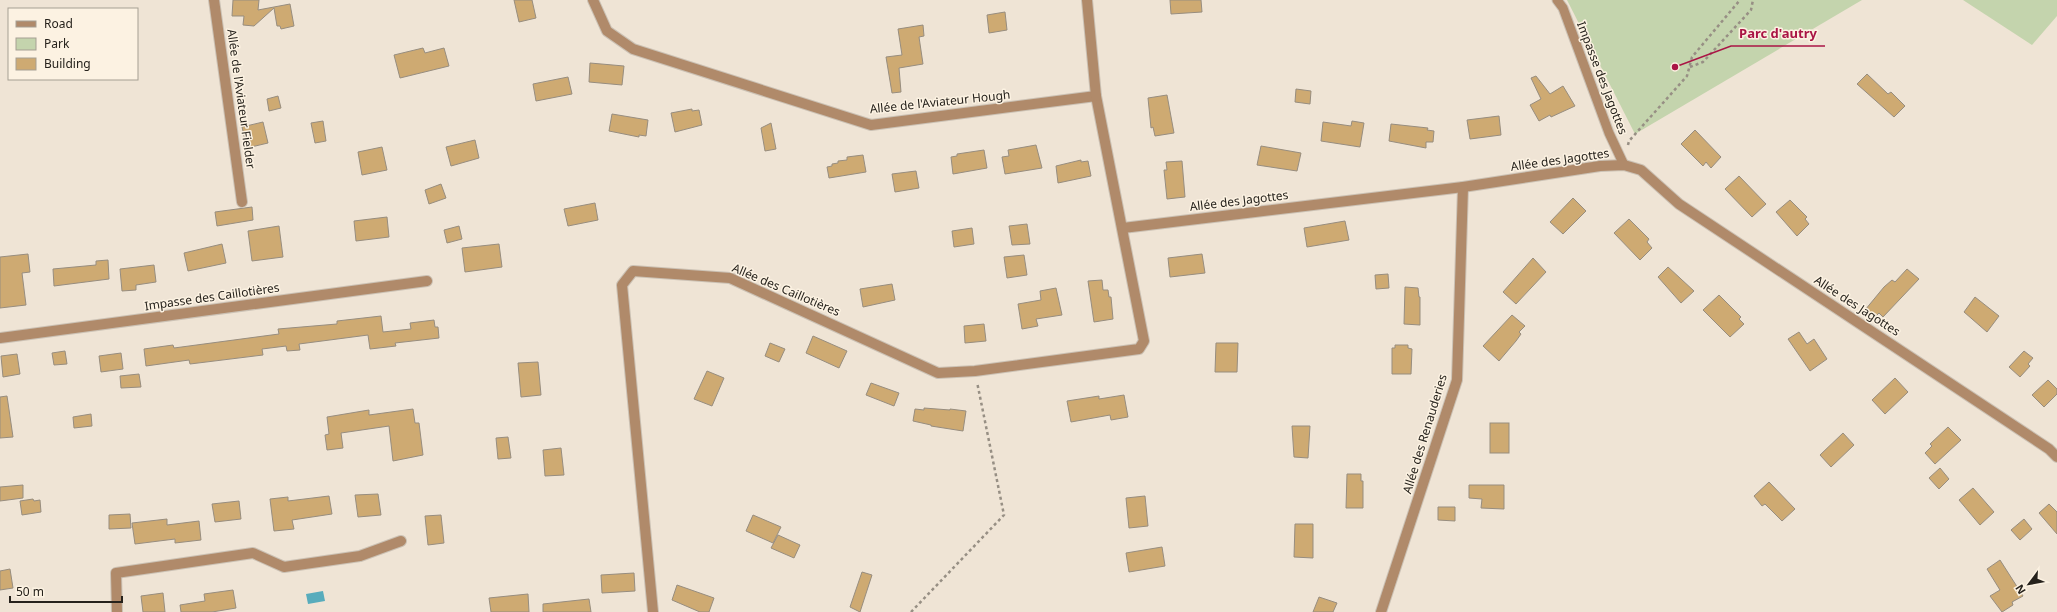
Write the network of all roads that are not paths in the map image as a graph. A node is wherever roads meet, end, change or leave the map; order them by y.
1 (214, 0) edge
2 (593, 0) edge
3 (1087, 0) edge
4 (1557, 0) edge
5 (1096, 96) junction
6 (1624, 165) junction
7 (1463, 187) junction
8 (242, 202) dead end
9 (1123, 228) junction
10 (427, 281) dead end
11 (0, 338) edge
12 (2057, 457) edge
13 (401, 541) dead end
14 (117, 612) edge
15 (653, 612) edge
16 (1381, 612) edge

1 - 8 street, Allée de l'Aviateur Fielder
2 - 5 street, Allée de l'Aviateur Hough
3 - 5 street
4 - 6 lane, Impasse des Jagottes
5 - 9 street
6 - 7 street, Allée des Jagottes
6 - 12 street, Allée des Jagottes
7 - 9 street, Allée des Jagottes
7 - 16 street, Allée des Renauderies
9 - 15 street, Allée des Caillotières
10 - 11 street, Impasse des Caillotières
13 - 14 street

